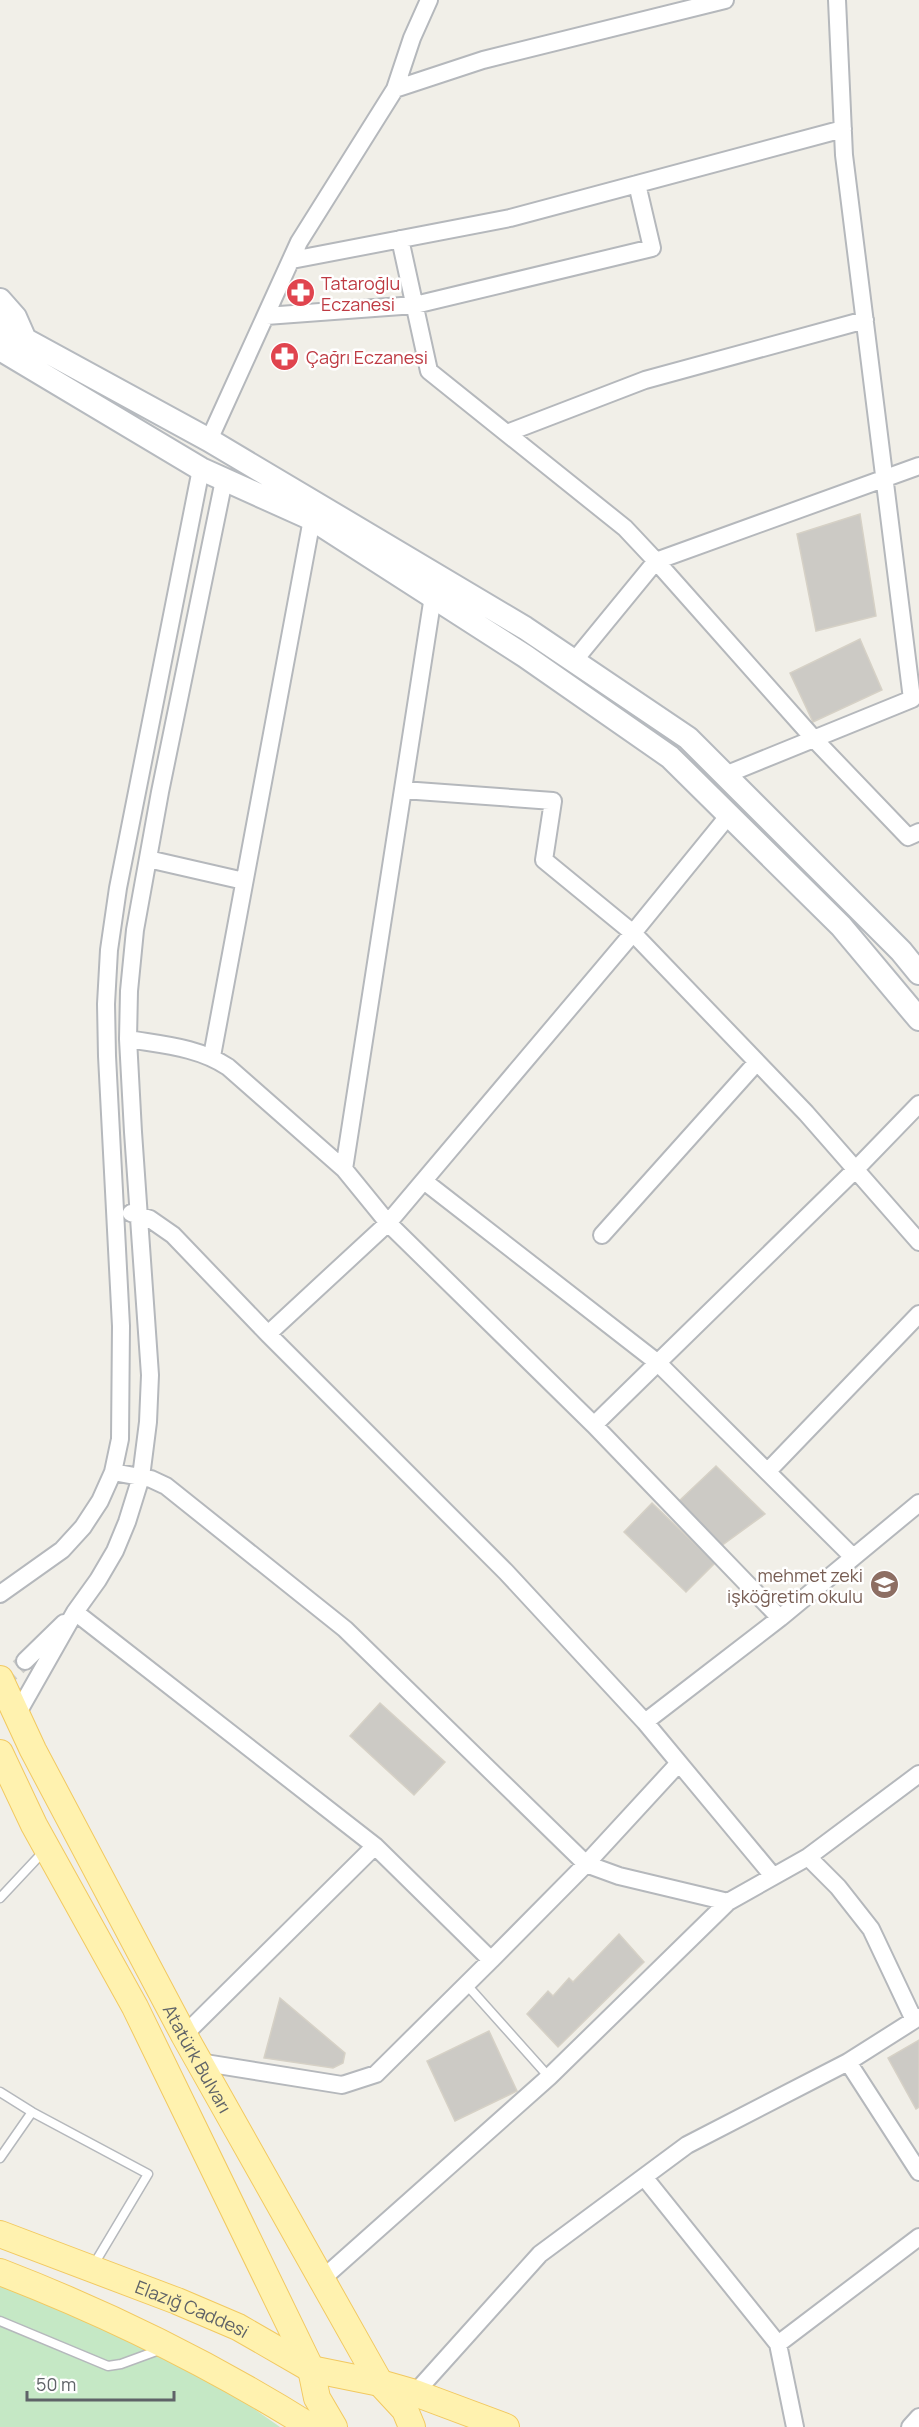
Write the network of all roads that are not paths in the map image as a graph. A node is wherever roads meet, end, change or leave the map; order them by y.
1 (429, 0) edge
2 (725, 0) edge
3 (837, 0) edge
4 (395, 89) junction
5 (843, 129) junction
6 (637, 184) junction
7 (400, 239) junction
8 (292, 260) junction
9 (0, 300) edge
10 (414, 305) junction
11 (266, 316) junction
12 (865, 320) junction
13 (0, 326) edge
14 (26, 342) junction
15 (0, 349) edge
16 (507, 433) junction
17 (209, 440) junction
18 (919, 466) edge
19 (201, 469) junction
20 (884, 477) junction
21 (224, 480) junction
22 (312, 519) junction
23 (657, 561) junction
24 (433, 596) junction
25 (574, 661) junction
26 (915, 698) edge
27 (815, 740) junction
28 (725, 775) junction
29 (403, 790) junction
30 (729, 815) junction
31 (919, 832) edge
32 (148, 859) junction
33 (244, 881) junction
34 (633, 933) junction
35 (914, 959) edge
36 (919, 1019) edge
37 (128, 1039) junction
38 (212, 1056) junction
39 (757, 1062) junction
40 (919, 1104) edge
41 (344, 1169) junction
42 (856, 1169) junction
43 (424, 1181) junction
44 (116, 1209) junction
45 (139, 1215) junction
46 (388, 1223) junction
47 (602, 1235) dead end
48 (919, 1242) edge
49 (919, 1314) edge
50 (268, 1334) junction
51 (658, 1363) junction
52 (594, 1425) junction
53 (112, 1472) junction
54 (768, 1472) junction
55 (141, 1477) junction
56 (919, 1503) edge
57 (853, 1557) junction
58 (0, 1594) edge
59 (75, 1612) junction
60 (780, 1618) junction
61 (25, 1661) tunnel mouth
62 (0, 1679) edge
63 (16, 1716) junction
64 (645, 1722) junction
65 (0, 1753) edge
66 (679, 1764) junction
67 (919, 1774) edge
68 (375, 1846) junction
69 (46, 1848) junction
70 (808, 1857) junction
71 (586, 1864) junction
72 (773, 1876) junction
73 (0, 1898) edge
74 (728, 1902) junction
75 (491, 1960) junction
76 (466, 1984) junction
77 (916, 2018) edge
78 (184, 2035) junction
79 (199, 2062) junction
80 (848, 2062) junction
81 (549, 2077) junction
82 (0, 2092) edge
83 (32, 2112) junction
84 (0, 2158) edge
85 (919, 2172) edge
86 (644, 2177) junction
87 (0, 2234) edge
88 (919, 2237) edge
89 (92, 2269) junction
90 (0, 2272) edge
91 (322, 2279) junction
92 (0, 2321) edge
93 (778, 2344) junction
94 (170, 2347) junction
95 (311, 2369) junction
96 (380, 2383) junction
97 (409, 2414) edge
98 (919, 2417) edge
99 (311, 2427) edge
100 (334, 2427) edge
101 (506, 2427) edge
102 (795, 2427) edge
103 (910, 2427) edge

1 - 4 street
2 - 4 street
3 - 5 street
4 - 8 street
5 - 6 street
5 - 12 street
6 - 7 street
6 - 10 street
7 - 8 street
7 - 10 street
8 - 11 street
9 - 14 main road
10 - 11 street
10 - 16 street
11 - 17 street
12 - 16 street
12 - 20 street
13 - 14 main road
14 - 17 main road
15 - 19 main road
16 - 23 street
17 - 25 main road
18 - 20 street
19 - 21 main road
19 - 44 street
20 - 23 street
20 - 26 street
21 - 22 main road
21 - 32 street
22 - 24 main road
22 - 33 street
23 - 25 street
23 - 27 street
24 - 29 street
24 - 30 main road
25 - 28 main road
26 - 27 street
27 - 28 street
27 - 31 street
28 - 35 main road
29 - 34 street
29 - 41 street
30 - 34 street
30 - 36 main road
32 - 33 street
32 - 37 street
33 - 38 street
34 - 39 street
34 - 43 street
37 - 38 street
37 - 45 street
38 - 41 street
39 - 42 street
39 - 47 street
40 - 42 street
41 - 46 street
42 - 48 street
42 - 51 street
43 - 46 street
43 - 51 street
44 - 45 street
44 - 53 street
45 - 50 street
45 - 55 street
46 - 50 street
46 - 52 street
49 - 54 street
50 - 64 street
51 - 52 street
51 - 54 street
52 - 60 street
53 - 55 street
53 - 58 street
54 - 57 street
55 - 59 street
55 - 71 street
56 - 57 street
57 - 60 street
59 - 61 street
59 - 63 street
59 - 68 street
60 - 64 street
62 - 63 main road, Atatürk Bulvarı
63 - 78 main road, Atatürk Bulvarı
64 - 66 street
65 - 69 main road, Atatürk Bulvarı
66 - 71 street
66 - 72 street
67 - 70 street
68 - 75 street
68 - 78 street
69 - 73 lane
69 - 95 main road, Atatürk Bulvarı
70 - 72 street
70 - 77 street
71 - 74 street
71 - 75 street
72 - 74 street
74 - 81 street
75 - 76 street
76 - 79 street
76 - 81 lane
77 - 80 street
78 - 79 main road, Atatürk Bulvarı
79 - 91 main road, Atatürk Bulvarı
80 - 85 street
80 - 86 street
81 - 91 street
82 - 83 lane
83 - 84 lane
83 - 89 lane
86 - 93 street
86 - 97 street
87 - 89 main road, Elazığ Caddesi
88 - 93 street
89 - 95 main road, Elazığ Caddesi
90 - 94 main road
91 - 96 main road, Atatürk Bulvarı
92 - 94 lane
93 - 102 street
94 - 99 main road
95 - 96 main road, Elazığ Caddesi
95 - 100 main road, Atatürk Bulvarı
96 - 97 main road, Atatürk Bulvarı
97 - 101 main road
98 - 103 street

